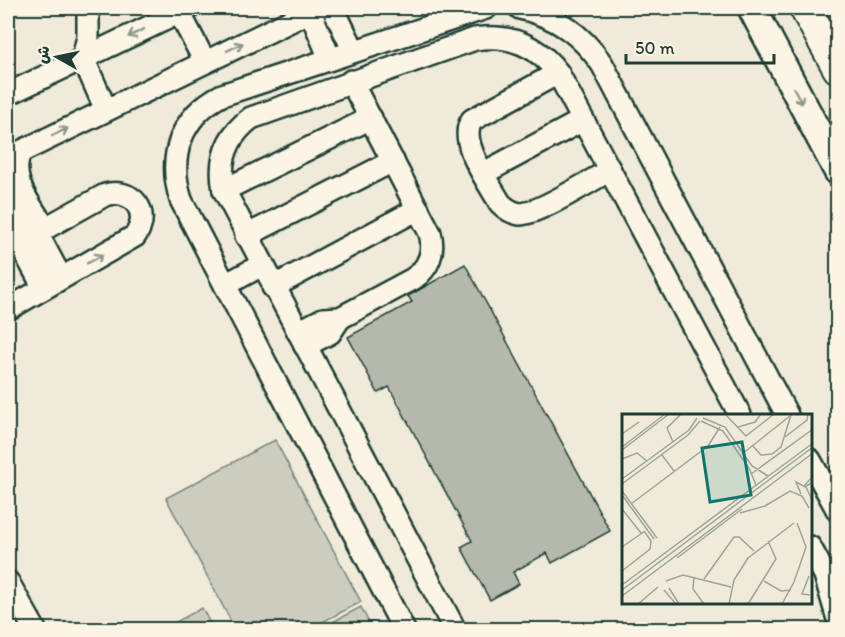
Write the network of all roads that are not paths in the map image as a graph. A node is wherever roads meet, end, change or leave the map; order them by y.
1 (88, 8) edge
2 (333, 8) edge
3 (486, 8) edge
4 (520, 8) edge
5 (752, 8) edge
6 (805, 8) edge
7 (182, 9) edge
8 (313, 9) edge
9 (354, 51) junction
10 (83, 58) junction
11 (330, 58) junction
12 (205, 62) junction
13 (837, 68) edge
14 (558, 73) junction
15 (351, 81) junction
16 (8, 94) edge
17 (106, 110) junction
18 (371, 118) junction
19 (583, 120) junction
20 (14, 155) edge
21 (393, 161) junction
22 (610, 170) junction
23 (837, 171) edge
24 (484, 173) junction
25 (224, 190) junction
26 (8, 197) edge
27 (417, 209) junction
28 (246, 236) junction
29 (27, 238) edge
30 (262, 265) junction
31 (53, 283) junction
32 (225, 285) junction
33 (273, 287) junction
34 (8, 309) edge
35 (302, 339) junction
36 (739, 414) edge
37 (786, 414) edge
38 (812, 464) edge
39 (837, 511) edge
40 (812, 551) edge
41 (8, 582) edge
42 (837, 617) edge
43 (35, 630) edge
44 (404, 630) edge
45 (455, 630) edge

1 - 10 street
2 - 9 street
3 - 9 street
4 - 37 street
5 -> 23 main road
6 - 13 highway
7 -> 10 street
7 - 12 street
8 - 11 street
12 -> 8 street
9 - 11 street
10 - 16 street
10 - 17 street
11 - 32 street
12 - 17 street
14 - 15 street
14 - 19 street
14 - 24 street
15 - 18 street
15 - 25 street
20 -> 17 street
18 - 21 street
18 - 25 street
19 - 22 street
19 - 24 street
20 - 29 street
21 - 27 street
21 - 28 street
22 - 24 street
22 - 36 street
25 - 28 street
26 - 29 street
27 - 33 street
27 - 35 street
28 - 30 street
29 - 31 street
31 -> 29 street
30 - 32 street
30 - 33 street
31 - 34 street
32 - 44 street
33 - 35 street
35 - 45 street
38 - 39 street
40 - 42 street
41 - 43 street

